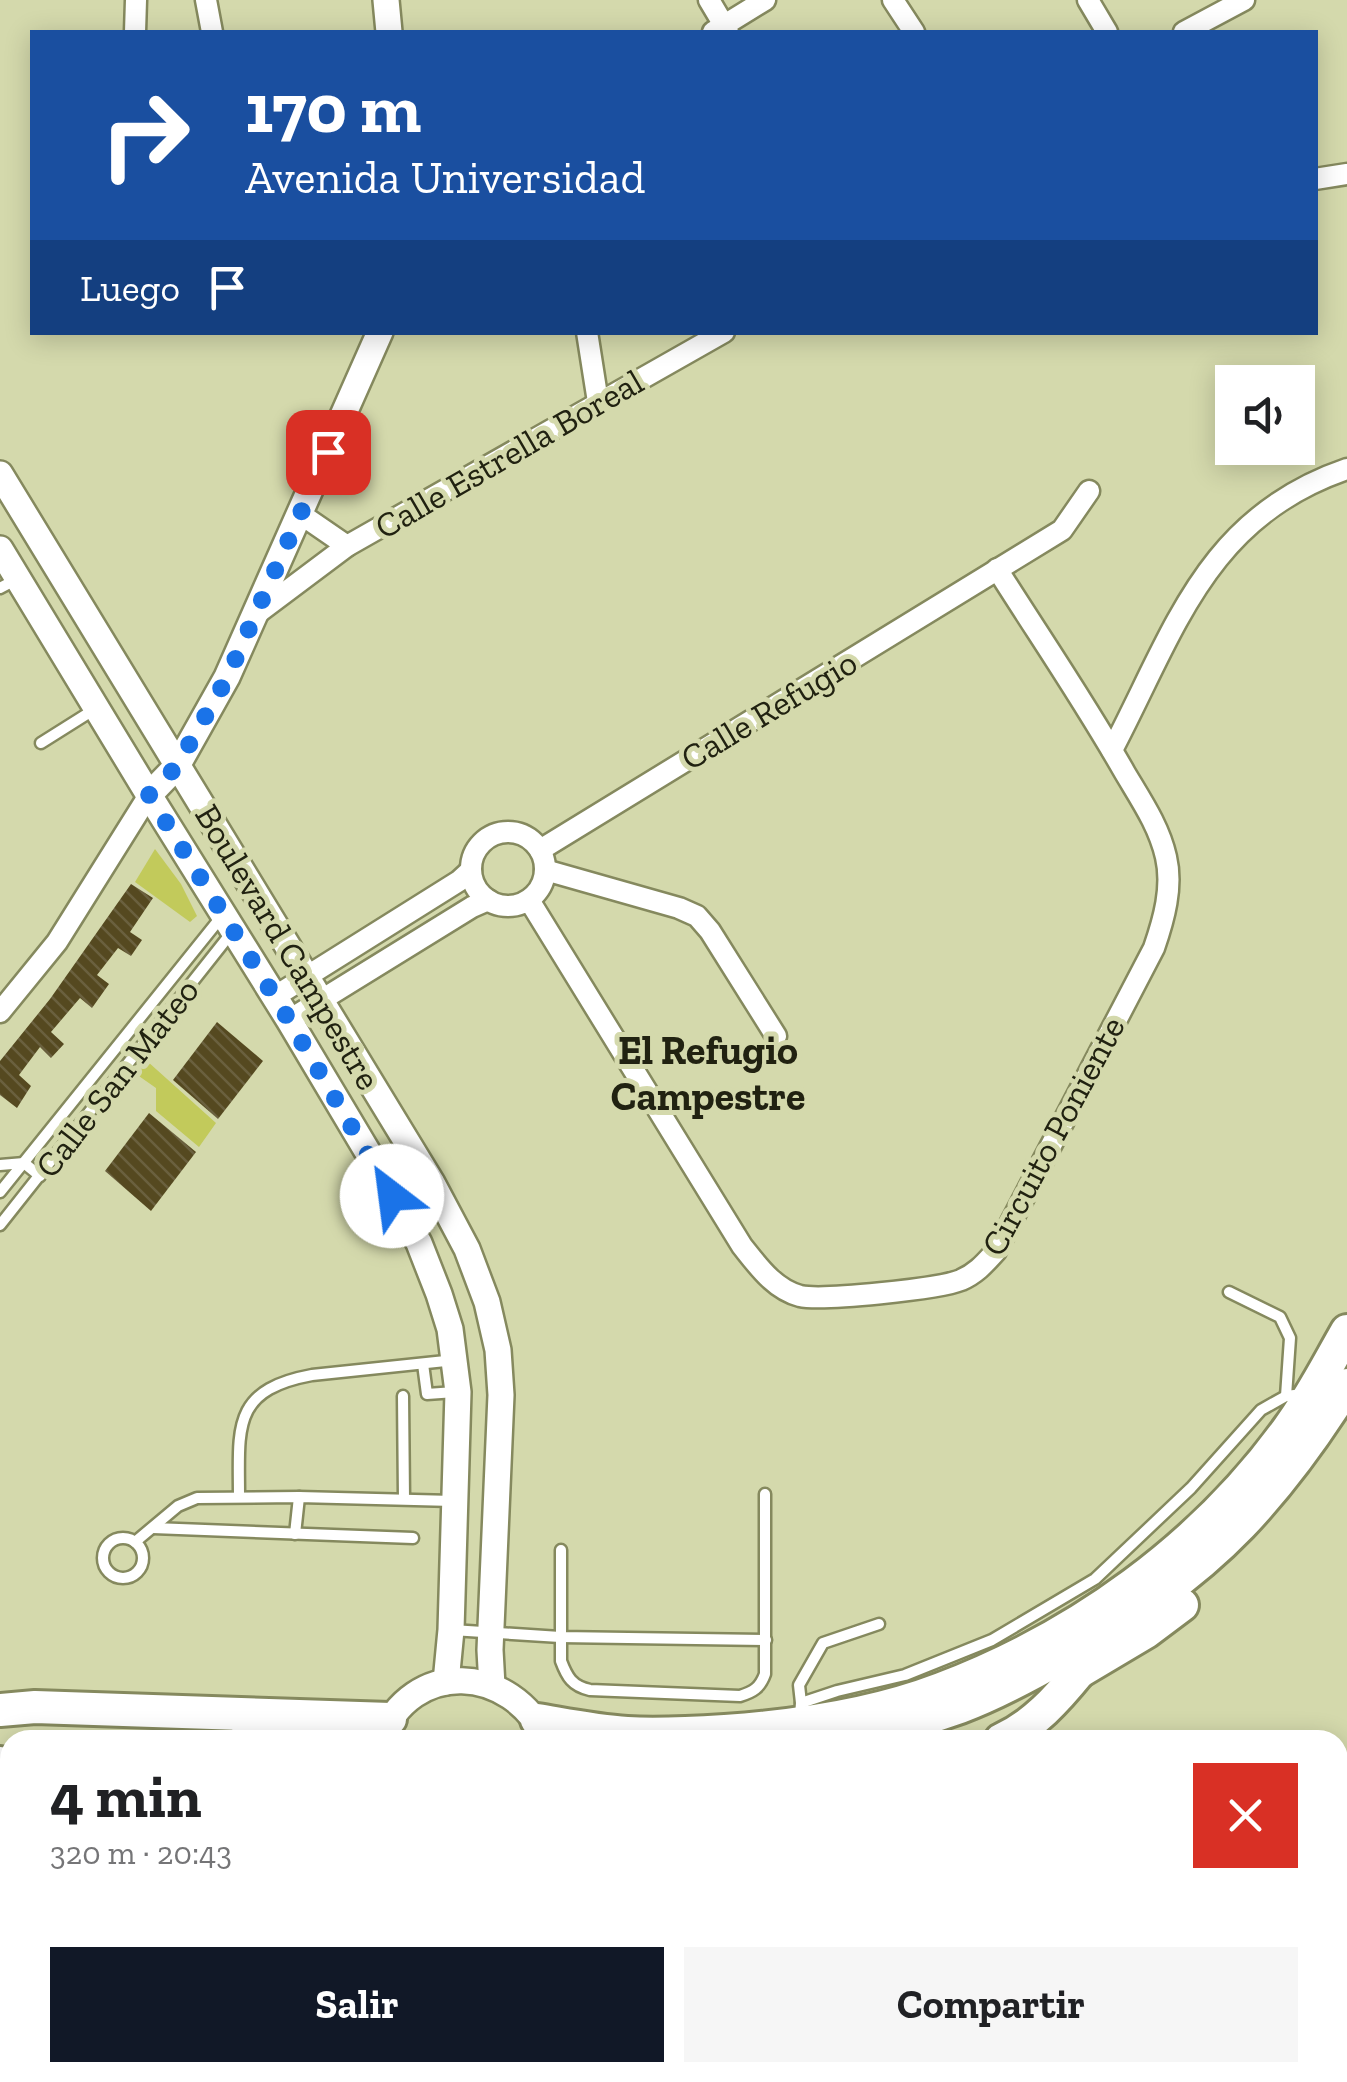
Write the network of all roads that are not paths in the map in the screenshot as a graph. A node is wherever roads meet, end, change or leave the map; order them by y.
1 (136, 0) edge
2 (206, 0) edge
3 (386, 0) edge
4 (710, 0) edge
5 (765, 0) edge
6 (893, 0) edge
7 (1088, 0) edge
8 (1244, 0) edge
9 (136, 30) edge
10 (212, 30) edge
11 (389, 30) edge
12 (722, 30) edge
13 (913, 30) edge
14 (1106, 30) edge
15 (1188, 30) edge
16 (1347, 174) edge
17 (1318, 179) edge
18 (379, 335) edge
19 (588, 335) edge
20 (719, 335) edge
21 (598, 402) junction
22 (1347, 469) edge
23 (0, 474) edge
24 (1089, 491) dead end
25 (300, 513) junction
26 (347, 546) junction
27 (0, 549) edge
28 (998, 569) junction
29 (9, 583) edge
30 (255, 615) junction
31 (96, 708) junction
32 (41, 743) dead end
33 (1112, 750) junction
34 (177, 766) junction
35 (149, 795) junction
36 (542, 860) junction
37 (471, 870) junction
38 (488, 900) junction
39 (529, 900) junction
40 (228, 922) junction
41 (307, 976) junction
42 (274, 997) junction
43 (322, 1000) junction
44 (0, 1012) edge
45 (289, 1020) junction
46 (776, 1036) dead end
47 (114, 1052) junction
48 (129, 1064) junction
49 (24, 1163) junction
50 (0, 1165) edge
51 (40, 1176) junction
52 (0, 1192) edge
53 (0, 1226) edge
54 (1229, 1292) dead end
55 (1347, 1331) edge
56 (456, 1360) junction
57 (423, 1364) junction
58 (1347, 1386) edge
59 (458, 1392) junction
60 (1299, 1394) junction
61 (402, 1396) dead end
62 (1347, 1422) edge
63 (765, 1494) dead end
64 (239, 1497) junction
65 (298, 1497) junction
66 (404, 1499) junction
67 (454, 1501) junction
68 (152, 1528) junction
69 (296, 1534) junction
70 (413, 1538) dead end
71 (135, 1542) dead end
72 (560, 1550) dead end
73 (879, 1624) dead end
74 (451, 1630) junction
75 (492, 1632) junction
76 (560, 1636) junction
77 (766, 1640) junction
78 (446, 1682) junction
79 (492, 1686) junction
80 (1002, 1708) edge
81 (0, 1710) edge
82 (800, 1712) junction
83 (0, 1722) edge
84 (141, 1730) edge
85 (385, 1730) edge
86 (542, 1730) edge
87 (588, 1730) edge
88 (732, 1730) edge
89 (882, 1730) edge
90 (950, 1730) edge

1 - 9 street
2 - 10 street
3 - 11 street
4 - 12 street
5 - 12 street
6 - 13 street
7 - 14 street
8 - 15 street
16 - 17 street
18 - 25 street
19 - 21 street
20 - 21 street, Calle Estrella Boreal
21 - 26 street, Calle Estrella Boreal
22 - 33 street
23 - 34 street, Boulevard Campestre
24 - 28 street, Calle Refugio
25 - 26 street, Calle Estrella Boreal
25 - 30 street
26 - 30 street, Calle Estrella Boreal
27 - 29 street, Boulevard Campestre
28 - 33 street, Circuito Poniente
28 - 36 street, Calle Refugio
29 - 31 street, Boulevard Campestre
30 - 34 street
31 - 32 lane
31 - 35 street, Boulevard Campestre
33 - 39 street, Circuito Poniente
34 - 35 street
34 - 41 street, Boulevard Campestre
35 - 40 street, Boulevard Campestre
35 - 44 street
36 - 37 street
36 - 39 street
36 - 46 street
37 - 38 street
37 - 41 street
38 - 39 street
38 - 43 street
40 - 42 street, Boulevard Campestre
40 - 47 lane, Calle San Mateo
40 - 48 lane, Calle San Mateo
41 - 42 street
41 - 43 street, Boulevard Campestre
42 - 45 street, Boulevard Campestre
43 - 45 street
43 - 75 street, Boulevard Campestre
45 - 56 street, Boulevard Campestre
47 - 48 lane
47 - 49 lane, Calle San Mateo
48 - 51 lane, Calle San Mateo
49 - 50 lane
49 - 51 lane
49 - 52 lane, Calle San Mateo
51 - 53 lane, Calle San Mateo
54 - 60 lane
55 - 60 main road
56 - 57 lane
56 - 59 street, Boulevard Campestre
57 - 59 lane
57 - 64 lane
58 - 80 main road
59 - 67 street, Boulevard Campestre
60 - 80 main road
60 - 82 lane
61 - 66 lane
62 - 80 main road
63 - 77 lane
64 - 65 lane
64 - 68 lane
65 - 66 lane
65 - 69 lane
66 - 67 lane
67 - 74 street, Boulevard Campestre
68 - 69 lane
68 - 71 lane
69 - 70 lane
72 - 76 lane
73 - 82 lane
74 - 75 lane
74 - 78 street, Boulevard Campestre
75 - 76 lane
75 - 79 street, Boulevard Campestre
76 - 77 lane
76 - 77 lane
78 - 79 street
78 - 85 street
79 - 86 street
80 - 82 main road
80 - 89 main road
80 - 90 main road
81 - 85 main road
82 - 88 main road
83 - 84 main road
86 - 87 main road

